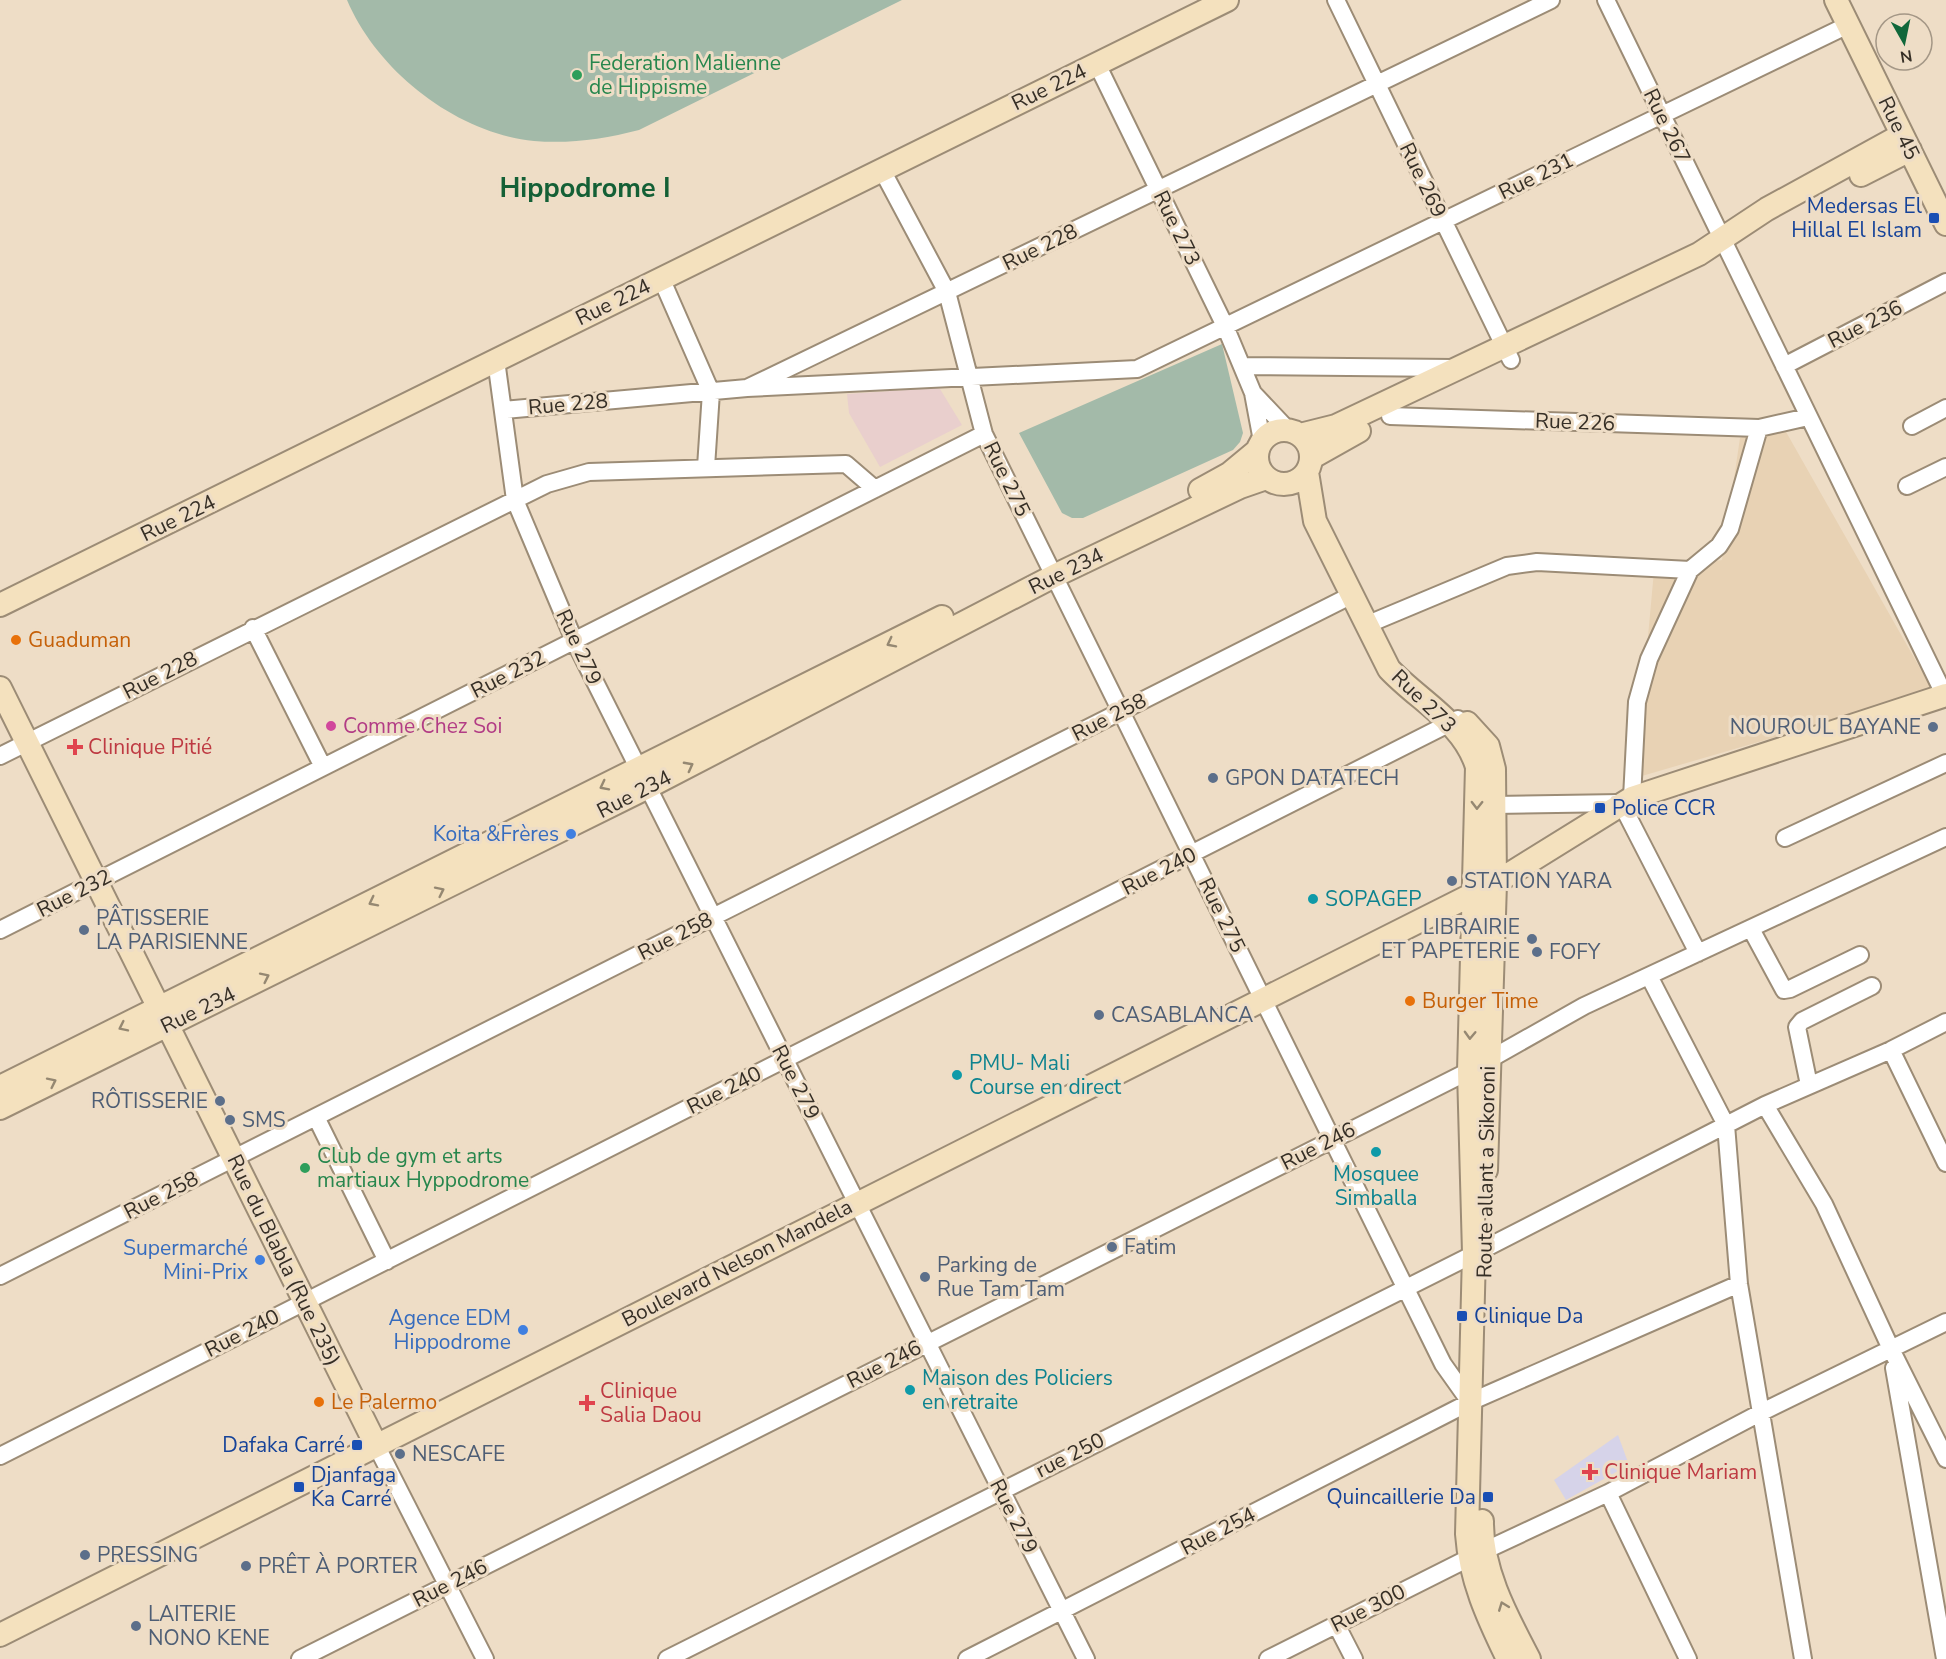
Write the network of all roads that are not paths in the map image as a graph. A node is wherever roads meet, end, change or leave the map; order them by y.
1 (1227, 0) edge
2 (1336, 0) edge
3 (1551, 0) edge
4 (1606, 0) edge
5 (1836, 0) edge
6 (1848, 25) junction
7 (1097, 64) junction
8 (1377, 84) junction
9 (1662, 115) junction
10 (1906, 142) junction
11 (882, 170) junction
12 (1158, 190) junction
13 (1443, 221) junction
14 (1946, 224) edge
15 (1726, 246) junction
16 (662, 278) junction
17 (1946, 282) edge
18 (946, 292) junction
19 (1225, 326) junction
20 (1508, 353) junction
21 (496, 360) junction
22 (1242, 366) junction
23 (1784, 366) junction
24 (1460, 368) junction
25 (971, 378) junction
26 (747, 388) junction
27 (711, 392) junction
28 (1253, 393) junction
29 (1946, 408) edge
30 (504, 410) junction
31 (1390, 416) junction
32 (1808, 417) junction
33 (1912, 426) dead end
34 (1759, 428) junction
35 (1294, 433) junction
36 (984, 434) junction
37 (1260, 445) junction
38 (1309, 465) junction
39 (706, 467) junction
40 (1946, 467) edge
41 (1272, 480) junction
42 (1907, 486) dead end
43 (875, 489) junction
44 (515, 500) junction
45 (1315, 522) junction
46 (1051, 570) junction
47 (1690, 570) junction
48 (1350, 596) junction
49 (0, 605) edge
50 (1366, 626) junction
51 (253, 628) junction
52 (574, 640) junction
53 (0, 688) edge
54 (1946, 696) edge
55 (1434, 707) joint
56 (1121, 711) junction
57 (1454, 722) junction
58 (27, 742) junction
59 (0, 756) edge
60 (1946, 763) edge
61 (323, 767) junction
62 (644, 778) junction
63 (1626, 800) junction
64 (1494, 805) junction
65 (1946, 837) edge
66 (1785, 838) dead end
67 (1192, 855) junction
68 (96, 882) junction
69 (1485, 888) junction
70 (713, 916) junction
71 (1750, 929) junction
72 (0, 930) edge
73 (1698, 954) junction
74 (1860, 956) dead end
75 (1649, 976) junction
76 (1872, 986) dead end
77 (1263, 998) junction
78 (163, 1017) junction
79 (1946, 1022) edge
80 (1891, 1050) junction
81 (1488, 1058) junction
82 (785, 1059) junction
83 (1469, 1071) junction
84 (1809, 1085) junction
85 (0, 1088) edge
86 (1765, 1105) junction
87 (0, 1108) edge
88 (316, 1117) junction
89 (1726, 1125) junction
90 (1332, 1139) junction
91 (234, 1159) junction
92 (1946, 1163) edge
93 (857, 1202) junction
94 (1479, 1251) junction
95 (387, 1260) junction
96 (0, 1276) edge
97 (1739, 1284) junction
98 (1405, 1287) junction
99 (305, 1302) junction
100 (1946, 1322) edge
101 (927, 1342) junction
102 (1891, 1349) junction
103 (1476, 1399) junction
104 (1760, 1413) junction
105 (376, 1445) junction
106 (0, 1456) edge
107 (1946, 1459) edge
108 (1001, 1490) junction
109 (1608, 1494) junction
110 (1477, 1554) junction
111 (447, 1585) junction
112 (1062, 1611) junction
113 (1336, 1624) junction
114 (0, 1635) edge
115 (300, 1659) edge
116 (485, 1659) edge
117 (667, 1659) edge
118 (967, 1659) edge
119 (1086, 1659) edge
120 (1268, 1659) edge
121 (1354, 1659) edge
122 (1508, 1659) edge
123 (1529, 1659) edge
124 (1688, 1659) edge
125 (1803, 1659) edge
126 (1945, 1659) edge

1 - 7 street, Rue 224
2 - 8 street, Rue 269
3 - 8 street, Rue 228
4 - 9 street, Rue 267
5 - 6 street, Rue 45
6 - 9 street, Rue 231
6 - 10 street, Rue 45
7 - 11 street, Rue 224
7 - 12 street, Rue 273
8 - 12 street, Rue 228
8 - 13 street, Rue 269
9 - 13 street, Rue 231
9 - 15 street, Rue 267
10 - 14 street, Rue 45
10 - 15 street
11 - 16 street, Rue 224
11 - 18 street
12 - 18 street, Rue 228
12 - 19 street, Rue 273
13 - 19 street, Rue 231
13 - 20 street, Rue 269
15 - 20 street
15 - 23 street, Rue 267
16 - 21 street, Rue 224
16 - 27 street
17 - 23 street, Rue 236
18 - 25 street
18 - 26 street, Rue 228
19 - 22 street, Rue 273
19 - 25 street, Rue 231
20 - 24 street
20 - 31 street
21 - 30 street, Rue 279
21 - 49 street, Rue 224
22 - 24 street
22 - 28 street, Rue 273
23 - 32 street, Rue 267
24 - 35 street
25 - 26 street, Rue 231
25 - 36 street, Rue 275
26 - 27 street, Rue 228
27 - 30 street, Rue 228
27 - 39 street
28 - 35 street, Rue 273
28 - 37 street, Rue 273
29 - 33 street
30 - 44 street, Rue 279
31 - 34 street, Rue 226
31 - 38 street
32 - 34 street, Rue 226
32 - 54 street, Rue 267
34 - 47 street
35 - 37 street
35 - 38 street
36 - 43 street, Rue 232
36 - 46 street, Rue 275
37 - 41 street
37 - 46 street, Rue 234
38 - 41 street
38 - 45 street, Rue 273
39 - 43 street, Rue 228
39 - 44 street, Rue 228
40 - 42 street
41 - 45 street, Rue 273
41 - 46 street, Rue 234
43 - 52 street, Rue 232
44 - 51 street, Rue 228
44 - 52 street, Rue 279
45 - 48 street, Rue 273
46 - 56 street, Rue 275
46 - 62 street, Rue 234
47 - 50 street
47 - 63 street
48 - 50 street, Rue 273
48 - 56 street, Rue 258
50 - 55 street, Rue 273
51 - 58 street, Rue 228
51 - 61 street
52 - 61 street, Rue 232
52 - 62 street, Rue 279
53 - 58 street, Rue du Blabla (Rue 235)
54 - 63 street, Boulevard Nelson Mandela
55 - 57 street, Route allant a Sikoroni
56 - 67 street, Rue 275
56 - 70 street, Rue 258
57 - 64 street, Route allant a Sikoroni
57 - 67 street, Rue 240
57 -> 69 street, Rue 273
58 - 59 street, Rue 228
58 - 68 street, Rue du Blabla (Rue 235)
60 - 66 street
61 - 68 street, Rue 232
62 - 70 street, Rue 279
62 - 78 street, Rue 234
63 - 64 street
63 - 69 street, Boulevard Nelson Mandela
63 - 73 street
64 - 69 street, Route allant a Sikoroni
65 - 71 street, Rue 246
67 - 77 street, Rue 275
67 - 82 street, Rue 240
68 - 72 street, Rue 232
68 - 78 street, Rue du Blabla (Rue 235)
69 - 77 street, Boulevard Nelson Mandela
69 - 81 street, Route allant a Sikoroni
69 -> 83 street
70 - 82 street, Rue 279
70 - 88 street, Rue 258
71 - 73 street, Rue 246
71 - 74 street
73 - 75 street, Rue 246
75 - 81 street, Rue 246
75 - 89 street
76 - 84 street
77 - 90 street, Rue 275
77 - 93 street, Boulevard Nelson Mandela
78 -> 85 street, Rue 234
87 -> 78 street, Rue 234
78 - 91 street, Rue du Blabla (Rue 235)
79 - 80 street, rue 250
80 - 84 street, rue 250
80 - 92 street
81 - 83 street, Rue 246
81 - 94 street, Route allant a Sikoroni
82 - 93 street, Rue 279
82 - 95 street, Rue 240
83 - 90 street, Rue 246
83 - 94 street
84 - 86 street, rue 250
86 - 89 street, rue 250
86 - 102 street
88 - 91 street, Rue 258
88 - 95 street
89 - 94 street, rue 250
89 - 97 street
90 - 98 street, Rue 275
90 - 101 street, Rue 246
91 - 96 street, Rue 258
91 - 99 street, Rue du Blabla (Rue 235)
93 - 101 street, Rue 279
93 - 105 street, Boulevard Nelson Mandela
94 - 98 street, rue 250
94 - 103 street
95 - 99 street, Rue 240
97 - 103 street, Rue 254
97 - 104 street
98 - 103 street, Rue 275
98 - 108 street, rue 250
99 - 105 street, Rue du Blabla (Rue 235)
99 - 106 street, Rue 240
100 - 102 street, Rue 300
101 - 108 street, Rue 279
101 - 111 street, Rue 246
102 - 104 street, Rue 300
102 - 107 street
102 - 126 street
103 - 110 street
103 - 112 street, Rue 254
104 - 109 street, Rue 300
104 - 125 street
105 - 111 street
105 - 114 street, Boulevard Nelson Mandela
108 - 112 street, Rue 279
108 - 117 street, rue 250
109 - 110 street, Rue 300
109 - 124 street
110 - 113 street, Rue 300
110 - 122 street
123 -> 110 street
111 - 115 street, Rue 246
111 - 116 street
112 - 118 street, Rue 254
112 - 119 street, Rue 279
113 - 120 street, Rue 300
113 - 121 street

